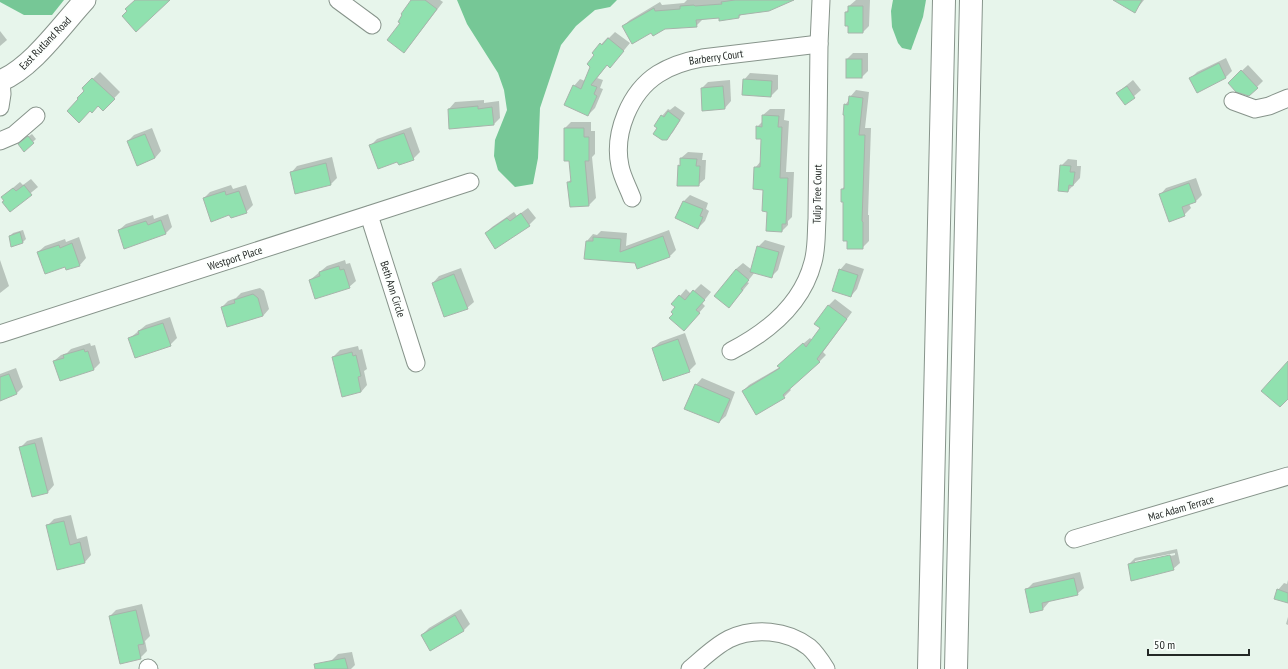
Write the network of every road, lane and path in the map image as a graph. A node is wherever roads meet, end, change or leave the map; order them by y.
1 (84, 0) edge
2 (338, 0) edge
3 (821, 0) edge
4 (944, 0) edge
5 (971, 0) edge
6 (372, 25) dead end
7 (819, 44) junction
8 (0, 81) edge
9 (1288, 98) edge
10 (1233, 101) dead end
11 (0, 107) edge
12 (36, 116) dead end
13 (0, 141) edge
14 (470, 182) dead end
15 (632, 198) dead end
16 (369, 215) junction
17 (0, 334) edge
18 (731, 352) dead end
19 (416, 363) dead end
20 (1288, 476) edge
21 (1074, 539) dead end
22 (690, 669) edge
23 (826, 669) edge
24 (929, 669) edge
25 (956, 669) edge

1 - 8 main road, East Rutland Road
2 - 6 street
3 - 7 street, Tulip Tree Court
4 - 24 highway
5 - 25 highway
7 - 15 street, Barberry Court
7 - 18 street, Tulip Tree Court
8 - 11 street, East Rutland Road
9 - 10 street
12 - 13 street
14 - 16 street, Westport Place
16 - 17 street, Westport Place
16 - 19 street, Beth Ann Circle
20 - 21 street, Mac Adam Terrace
22 - 23 street

